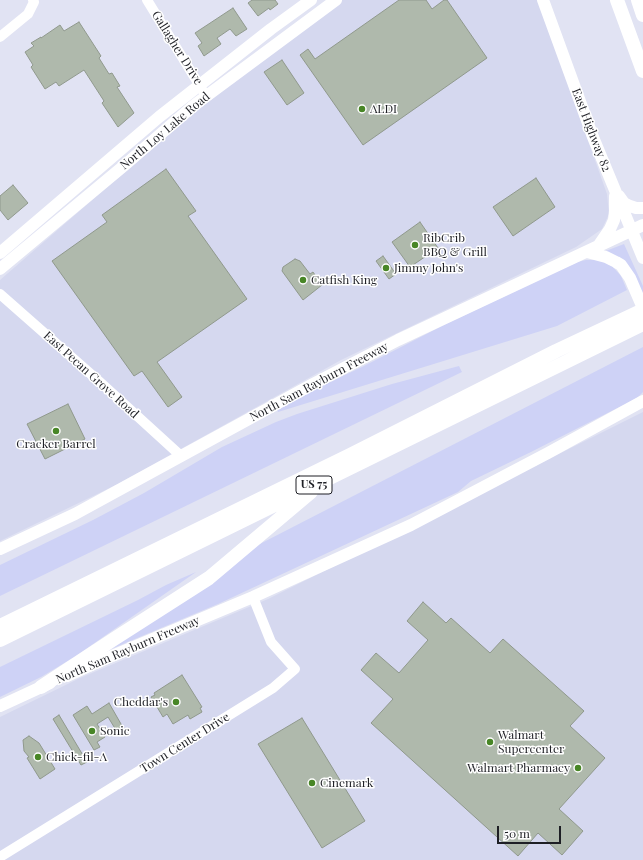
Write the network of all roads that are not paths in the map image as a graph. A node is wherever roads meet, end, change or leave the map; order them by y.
1 (147, 0) edge
2 (311, 0) edge
3 (336, 0) edge
4 (543, 0) edge
5 (617, 0) edge
6 (638, 0) edge
7 (35, 1) edge
8 (643, 15) edge
9 (0, 37) edge
10 (643, 71) edge
11 (199, 85) junction
12 (206, 96) junction
13 (615, 191) junction
14 (643, 208) edge
15 (643, 225) edge
16 (631, 231) junction
17 (598, 246) junction
18 (587, 252) junction
19 (0, 253) edge
20 (643, 258) edge
21 (0, 269) edge
22 (0, 294) edge
23 (643, 309) edge
24 (643, 324) edge
25 (626, 325) junction
26 (643, 401) edge
27 (181, 456) junction
28 (329, 477) junction
29 (0, 549) edge
30 (253, 597) junction
31 (0, 626) edge
32 (0, 640) edge
33 (41, 687) junction
34 (0, 706) edge
35 (0, 857) edge

1 - 11 street, Gallagher Drive
2 - 11 main road, North Loy Lake Road
3 - 12 main road, North Loy Lake Road
4 - 13 main road, East Highway 82
5 - 10 highway
6 - 8 highway
7 - 9 street
11 - 12 street, Gallagher Drive
11 - 19 main road, North Loy Lake Road
12 - 21 main road, North Loy Lake Road
13 - 14 main road
13 - 16 main road, East Highway 82
13 - 17 main road
15 - 16 main road, North Sam Rayburn Freeway
16 - 17 main road, North Sam Rayburn Freeway
16 - 20 main road, East Highway 82
17 - 18 main road, North Sam Rayburn Freeway
18 - 23 main road
18 - 27 main road, North Sam Rayburn Freeway
22 - 27 street, East Pecan Grove Road
23 - 25 highway, US 75
24 - 25 highway, US 75
25 - 28 highway, US 75
25 - 31 highway, US 75
26 - 30 main road, North Sam Rayburn Freeway
27 - 29 main road, North Sam Rayburn Freeway
28 - 32 highway, US 75
28 - 33 highway
30 - 33 main road, North Sam Rayburn Freeway
30 - 35 street, Town Center Drive
33 - 34 main road, North Sam Rayburn Freeway

